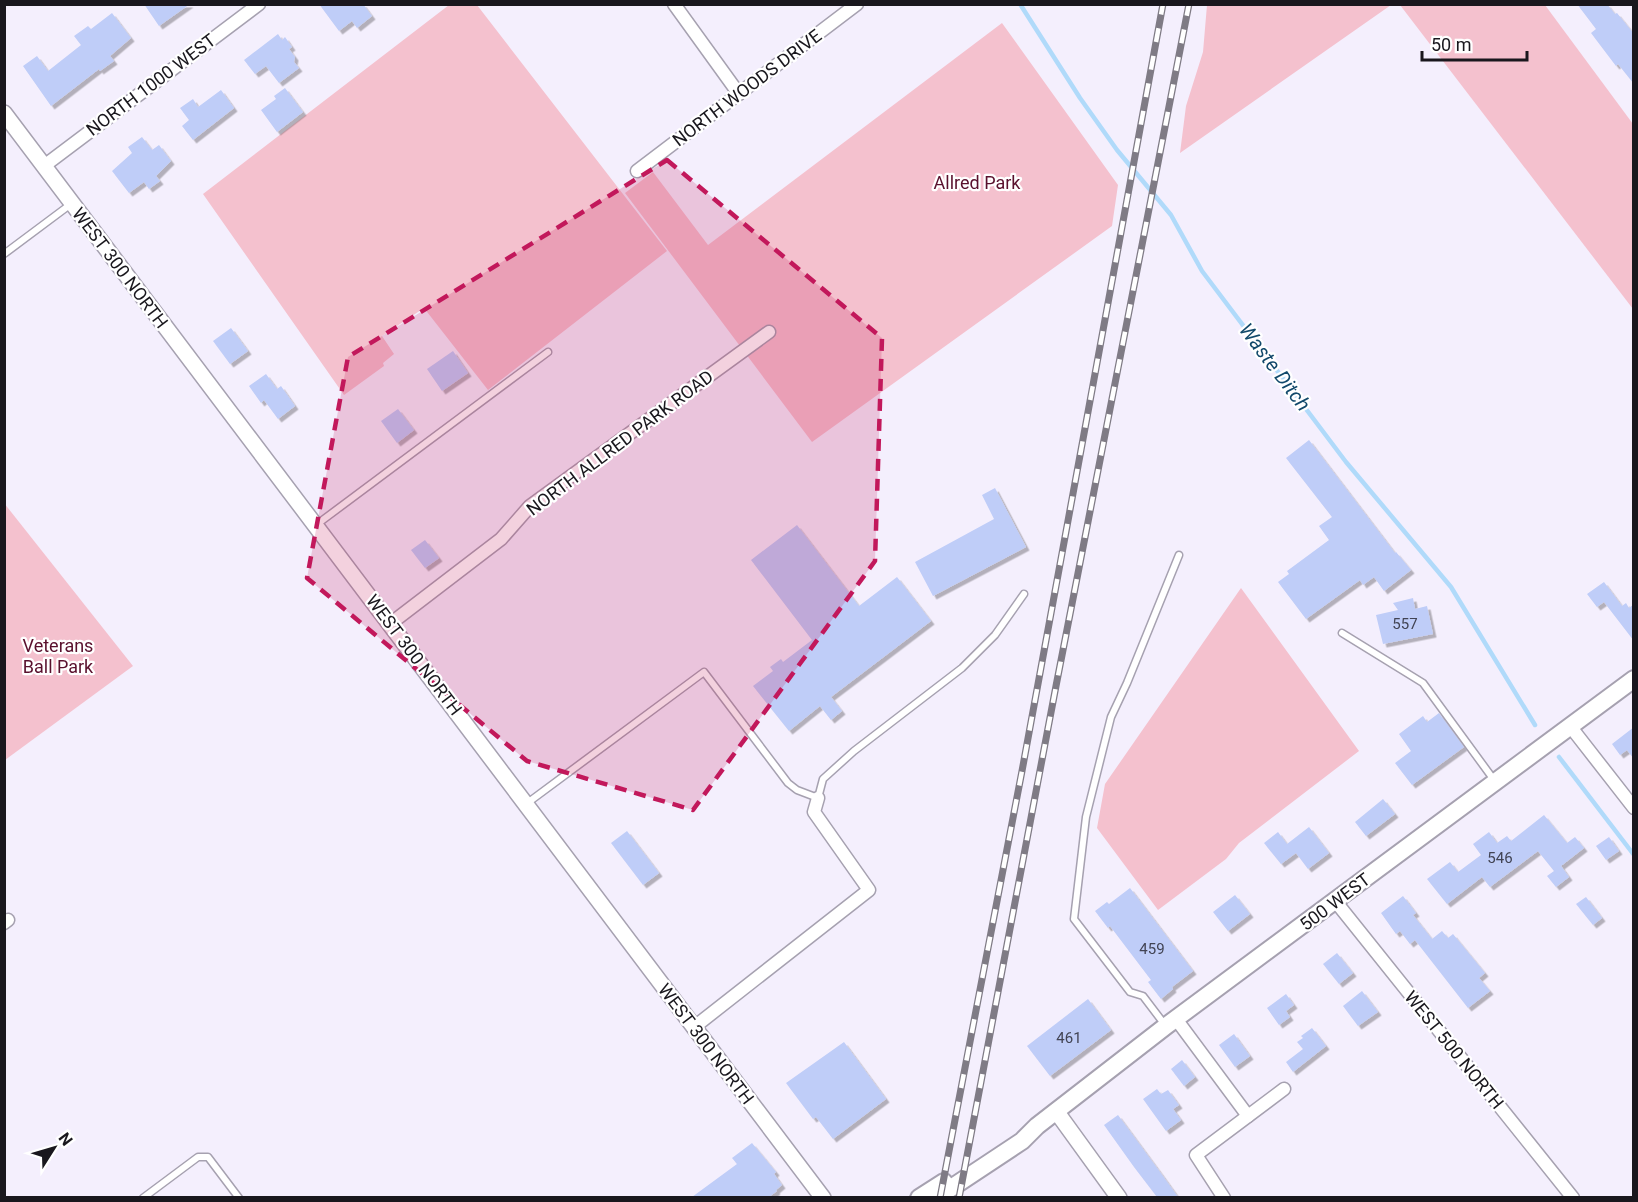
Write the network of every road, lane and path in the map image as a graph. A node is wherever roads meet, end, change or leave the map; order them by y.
1 (259, 4) edge
2 (674, 4) edge
3 (856, 4) edge
4 (739, 94) junction
5 (4, 113) edge
6 (44, 166) junction
7 (637, 171) dead end
8 (72, 203) junction
9 (4, 254) edge
10 (769, 332) dead end
11 (548, 352) dead end
12 (316, 525) junction
13 (1179, 555) dead end
14 (1024, 594) dead end
15 (390, 624) junction
16 (1342, 633) dead end
17 (1634, 679) edge
18 (1570, 726) junction
19 (1495, 782) junction
20 (818, 798) junction
21 (526, 804) junction
22 (1634, 808) edge
23 (1336, 902) junction
24 (1171, 1022) junction
25 (693, 1028) junction
26 (1284, 1089) dead end
27 (1056, 1111) junction
28 (1248, 1116) junction
29 (1037, 1126) junction
30 (819, 1196) edge
31 (143, 1197) edge
32 (239, 1197) edge
33 (920, 1197) edge
34 (936, 1197) edge
35 (1119, 1197) edge
36 (1224, 1197) edge
37 (1573, 1197) edge

1 - 6 street, NORTH 1000 WEST
2 - 4 street
3 - 4 street, NORTH WOODS DRIVE
4 - 7 street, NORTH WOODS DRIVE
5 - 6 street, WEST 300 NORTH
6 - 8 street, WEST 300 NORTH
8 - 9 lane
8 - 12 street, WEST 300 NORTH
10 - 15 street, NORTH ALLRED PARK ROAD
11 - 12 lane
12 - 15 street, WEST 300 NORTH
13 - 24 lane
14 - 20 lane
15 - 21 street, WEST 300 NORTH
16 - 19 lane
17 - 18 main road, 500 WEST
18 - 19 main road, 500 WEST
18 - 22 street
19 - 23 main road, 500 WEST
20 - 21 lane
20 - 25 street
21 - 25 street, WEST 300 NORTH
23 - 24 main road, 500 WEST
23 - 37 street, WEST 500 NORTH
24 - 27 main road, 500 WEST
24 - 28 street
25 - 30 street, WEST 300 NORTH
26 - 28 street
27 - 29 main road, 500 WEST
27 - 35 street
28 - 36 street
29 - 33 main road, 500 WEST
29 - 34 main road, 500 WEST
31 - 32 lane

